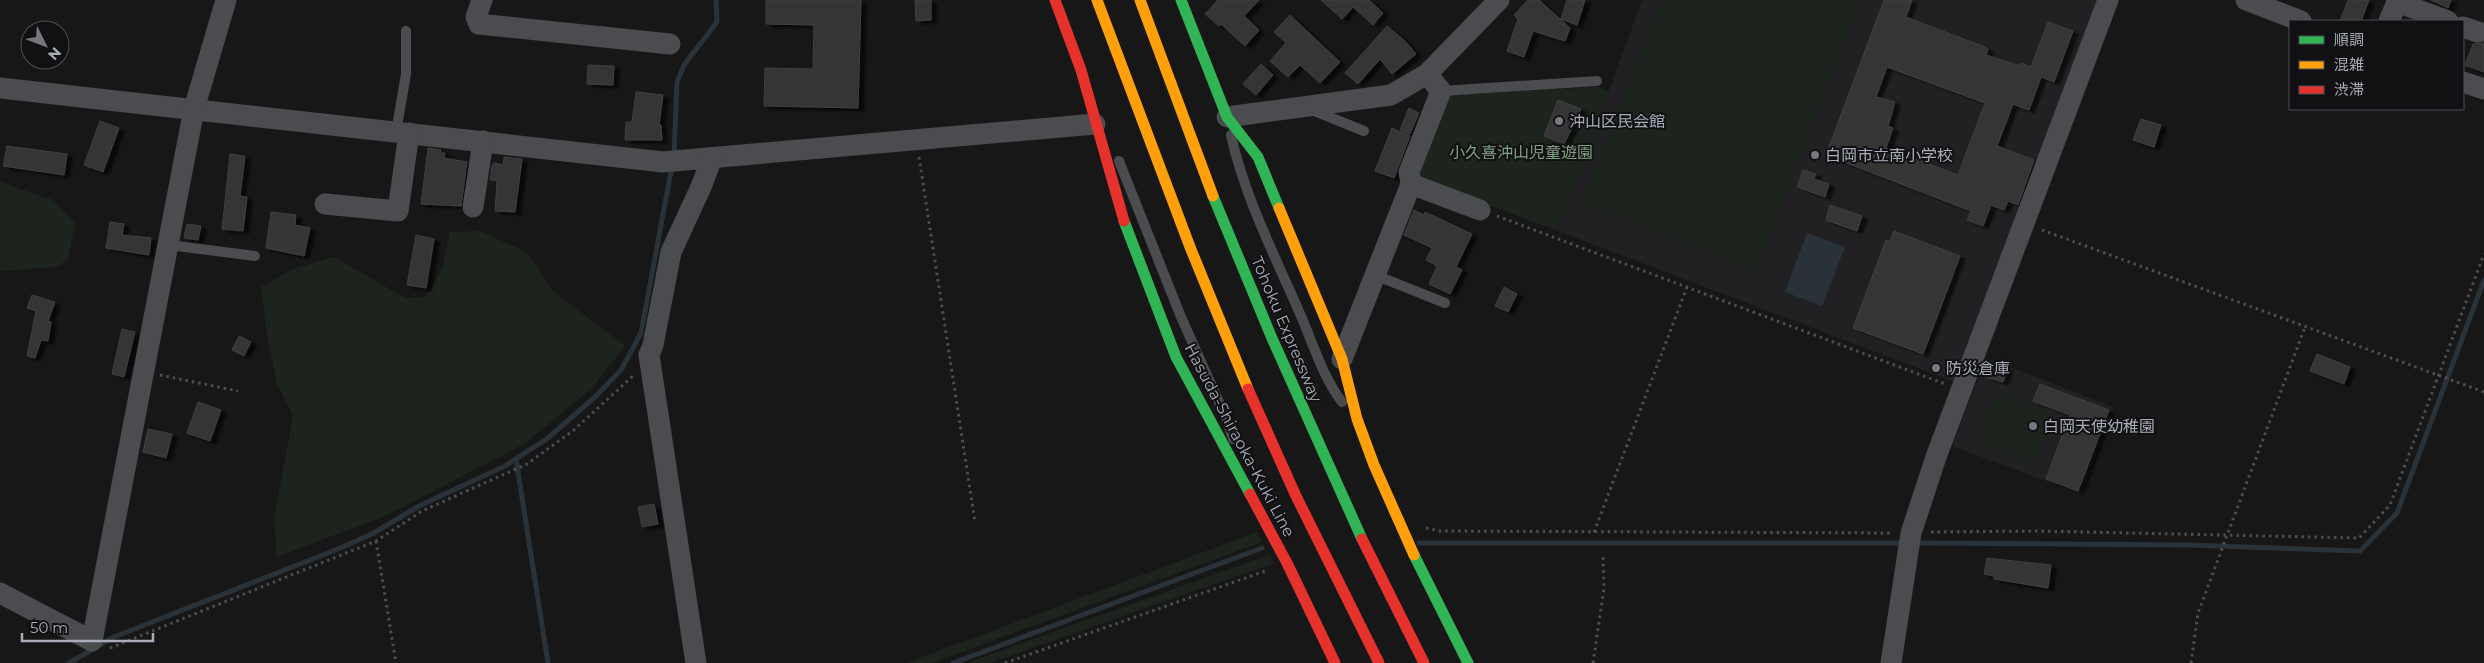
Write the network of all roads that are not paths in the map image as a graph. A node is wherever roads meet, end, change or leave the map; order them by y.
1 (226, 0) edge
2 (482, 0) edge
3 (1055, 0) edge
4 (1097, 0) edge
5 (1140, 0) edge
6 (1499, 0) edge
7 (2108, 0) edge
8 (2246, 0) edge
9 (1183, 1) edge
10 (2397, 1) edge
11 (2298, 20) edge
12 (2389, 20) edge
13 (2445, 20) edge
14 (406, 31) dead end
15 (670, 44) dead end
16 (1427, 74) junction
17 (1597, 81) dead end
18 (2464, 82) edge
19 (0, 88) edge
20 (2484, 90) edge
21 (1441, 91) junction
22 (1304, 107) junction
23 (194, 109) junction
24 (1227, 116) junction
25 (1096, 124) junction
26 (1364, 131) dead end
27 (402, 132) junction
28 (483, 141) junction
29 (712, 158) junction
30 (1410, 184) junction
31 (325, 204) dead end
32 (473, 207) dead end
33 (1480, 210) road end
34 (169, 245) junction
35 (255, 256) dead end
36 (1375, 274) junction
37 (1445, 303) dead end
38 (1342, 359) junction
39 (1357, 419) junction
40 (1241, 477) junction
41 (0, 593) edge
42 (696, 663) edge
43 (1335, 663) edge
44 (1379, 663) edge
45 (1424, 663) edge
46 (1468, 663) edge
47 (1891, 663) edge

1 - 23 street
2 - 15 street
3 - 25 main road, Hasuda-Shiraoka-Kuki Line
4 - 44 main road
5 - 45 main road, Tohoku Expressway
6 - 16 street
7 - 47 street
8 - 11 street
9 - 24 main road
10 - 12 street
10 - 13 street
14 - 27 lane
16 - 21 street
16 - 22 street
17 - 21 lane
18 - 20 street
19 - 23 street
21 - 30 street
22 - 24 street
22 - 26 lane
23 - 27 street
23 - 34 street
24 - 38 main road
24 - 39 lane
25 - 29 street
25 - 40 main road, Hasuda-Shiraoka-Kuki Line
25 - 40 lane
27 - 28 street
27 - 31 street
28 - 29 street
28 - 32 street
29 - 42 street
30 - 33 street
30 - 36 street
34 - 35 lane
34 - 41 street
36 - 37 lane
36 - 38 street
38 - 39 main road
39 - 46 main road
40 - 43 main road, Hasuda-Shiraoka-Kuki Line

